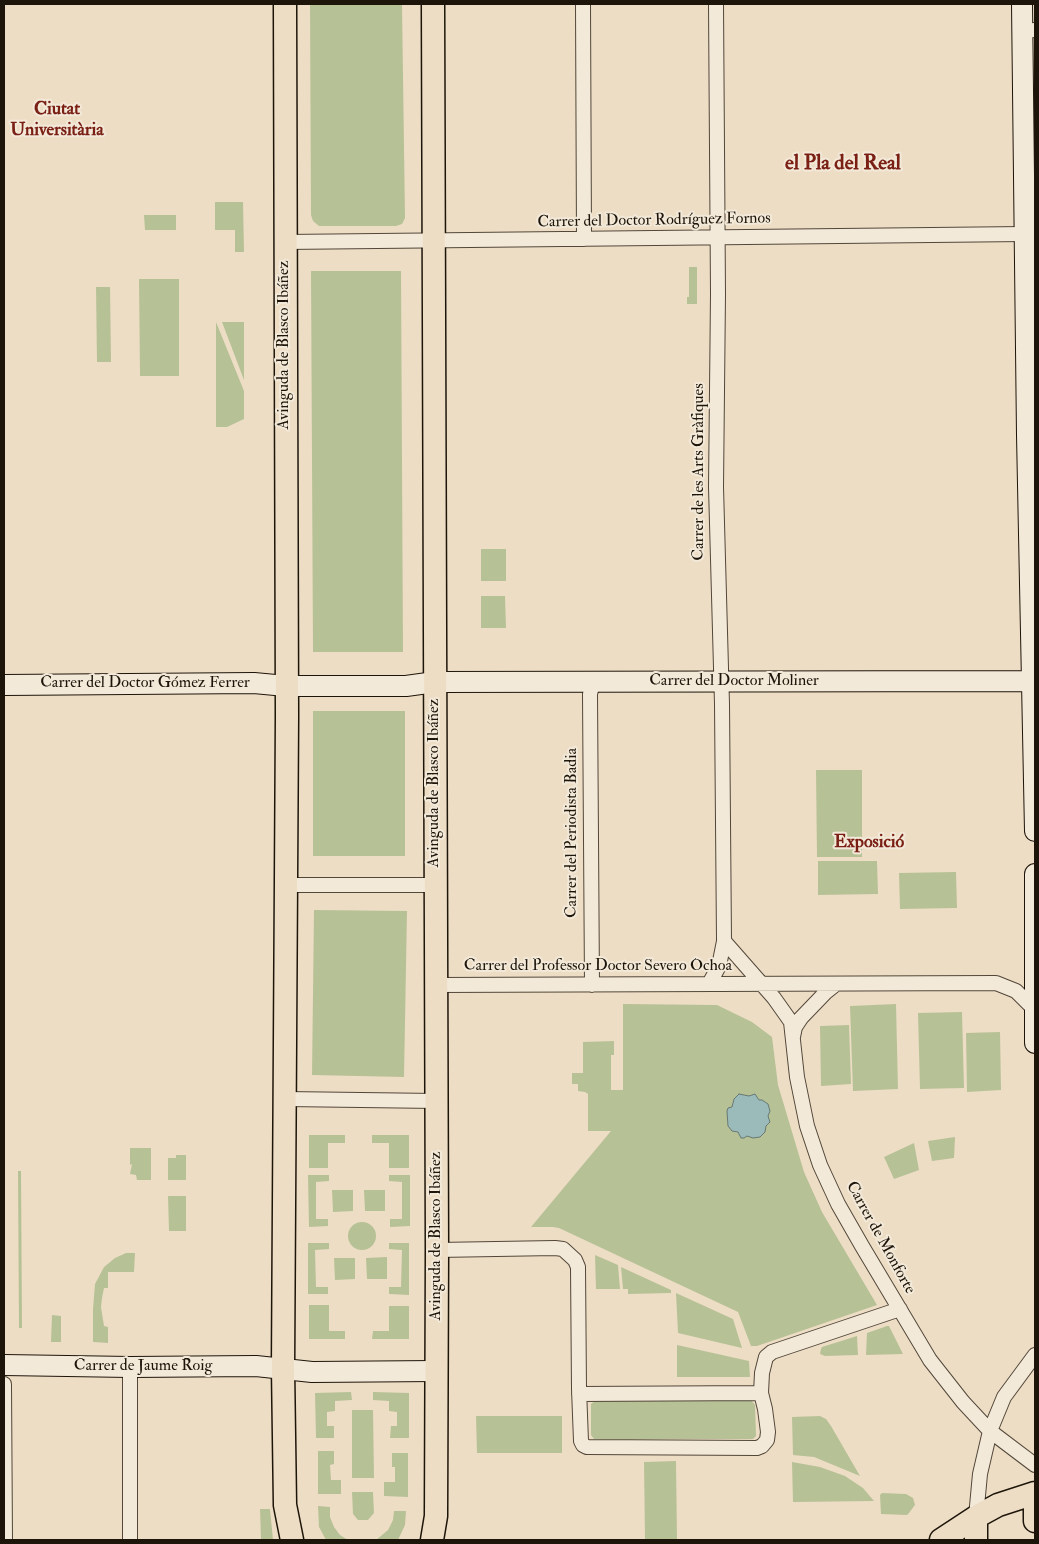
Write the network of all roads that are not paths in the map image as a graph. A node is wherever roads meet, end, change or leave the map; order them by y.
1 (285, 4) edge
2 (433, 4) edge
3 (583, 4) edge
4 (716, 4) edge
5 (1022, 4) edge
6 (1029, 31) edge
7 (1024, 234) junction
8 (717, 237) junction
9 (584, 239) junction
10 (434, 240) junction
11 (285, 242) junction
12 (1031, 450) edge
13 (1034, 681) edge
14 (435, 682) junction
15 (593, 682) junction
16 (720, 682) junction
17 (4, 685) edge
18 (286, 686) junction
19 (1034, 735) edge
20 (1035, 831) edge
21 (1035, 874) edge
22 (285, 885) junction
23 (436, 885) junction
24 (724, 941) junction
25 (760, 983) junction
26 (592, 984) junction
27 (709, 984) junction
28 (836, 984) junction
29 (436, 986) junction
30 (1035, 1010) edge
31 (1035, 1031) edge
32 (792, 1038) junction
33 (1035, 1043) edge
34 (285, 1099) junction
35 (437, 1101) junction
36 (437, 1250) junction
37 (900, 1309) junction
38 (1035, 1356) edge
39 (4, 1365) edge
40 (130, 1367) junction
41 (283, 1368) junction
42 (436, 1371) junction
43 (4, 1384) edge
44 (761, 1393) junction
45 (580, 1394) junction
46 (990, 1431) junction
47 (1035, 1465) edge
48 (1035, 1493) edge
49 (1035, 1506) edge
50 (436, 1516) junction
51 (976, 1517) junction
52 (1035, 1521) edge
53 (5, 1540) edge
54 (130, 1540) edge
55 (292, 1540) edge
56 (432, 1540) edge
57 (445, 1540) edge
58 (941, 1540) edge
59 (976, 1540) edge

1 - 11 main road, Avinguda de Blasco Ibáñez
2 - 10 main road, Avinguda de Blasco Ibáñez
3 - 9 street
4 - 8 street, Carrer de les Arts Gràfiques
5 - 6 street
6 - 7 street
7 - 8 street, Carrer del Doctor Rodríguez Fornos
7 - 12 street
8 - 9 street, Carrer del Doctor Rodríguez Fornos
8 - 16 street, Carrer de les Arts Gràfiques
9 - 10 street, Carrer del Doctor Rodríguez Fornos
10 - 11 street, Carrer del Doctor Rodríguez Fornos
10 - 14 main road, Avinguda de Blasco Ibáñez
11 - 18 main road, Avinguda de Blasco Ibáñez
12 - 13 street
13 - 16 street, Carrer del Doctor Moliner
13 - 19 street
14 - 15 street, Carrer del Doctor Moliner
14 - 18 street, Avinguda de Blasco Ibáñez
14 - 23 main road, Avinguda de Blasco Ibáñez
15 - 16 street, Carrer del Doctor Moliner
15 - 26 street, Carrer del Periodista Badia
16 - 24 street, Carrer de les Arts Gràfiques
17 - 18 street, Carrer del Doctor Gómez Ferrer
18 - 22 main road, Avinguda de Blasco Ibáñez
19 - 20 street
21 - 30 street
22 - 23 street, Avinguda de Blasco Ibáñez
22 - 34 main road, Avinguda de Blasco Ibáñez
23 - 29 main road, Avinguda de Blasco Ibáñez
24 - 25 street
24 - 27 street, Carrer de les Arts Gràfiques
25 - 27 street, Carrer del Professor Doctor Severo Ochoa
25 - 28 street, Carrer del Professor Doctor Severo Ochoa
25 - 32 street
26 - 27 street, Carrer del Professor Doctor Severo Ochoa
26 - 29 street, Carrer del Professor Doctor Severo Ochoa
28 - 30 street, Carrer del Professor Doctor Severo Ochoa
28 - 32 street
29 - 35 main road, Avinguda de Blasco Ibáñez
30 - 31 street
31 - 33 street
32 - 37 street, Carrer de Monforte
34 - 35 street
34 - 41 main road, Avinguda de Blasco Ibáñez
35 - 36 main road, Avinguda de Blasco Ibáñez
36 - 42 main road, Avinguda de Blasco Ibáñez
36 - 45 street
37 - 44 street
37 - 46 street, Carrer de Monforte
38 - 46 street
39 - 40 street, Carrer de Jaume Roig
40 - 41 street, Carrer de Jaume Roig
40 - 54 street
41 - 42 street
41 - 55 main road, Avinguda de Blasco Ibáñez
42 - 50 main road, Avinguda de Blasco Ibáñez
43 - 53 street
44 - 45 street
44 - 45 street
46 - 47 street, Carrer de Monforte
46 - 51 street
48 - 51 main road
49 - 52 main road
50 - 56 main road, Avinguda de Blasco Ibáñez
50 - 57 main road
51 - 58 main road
51 - 59 main road

